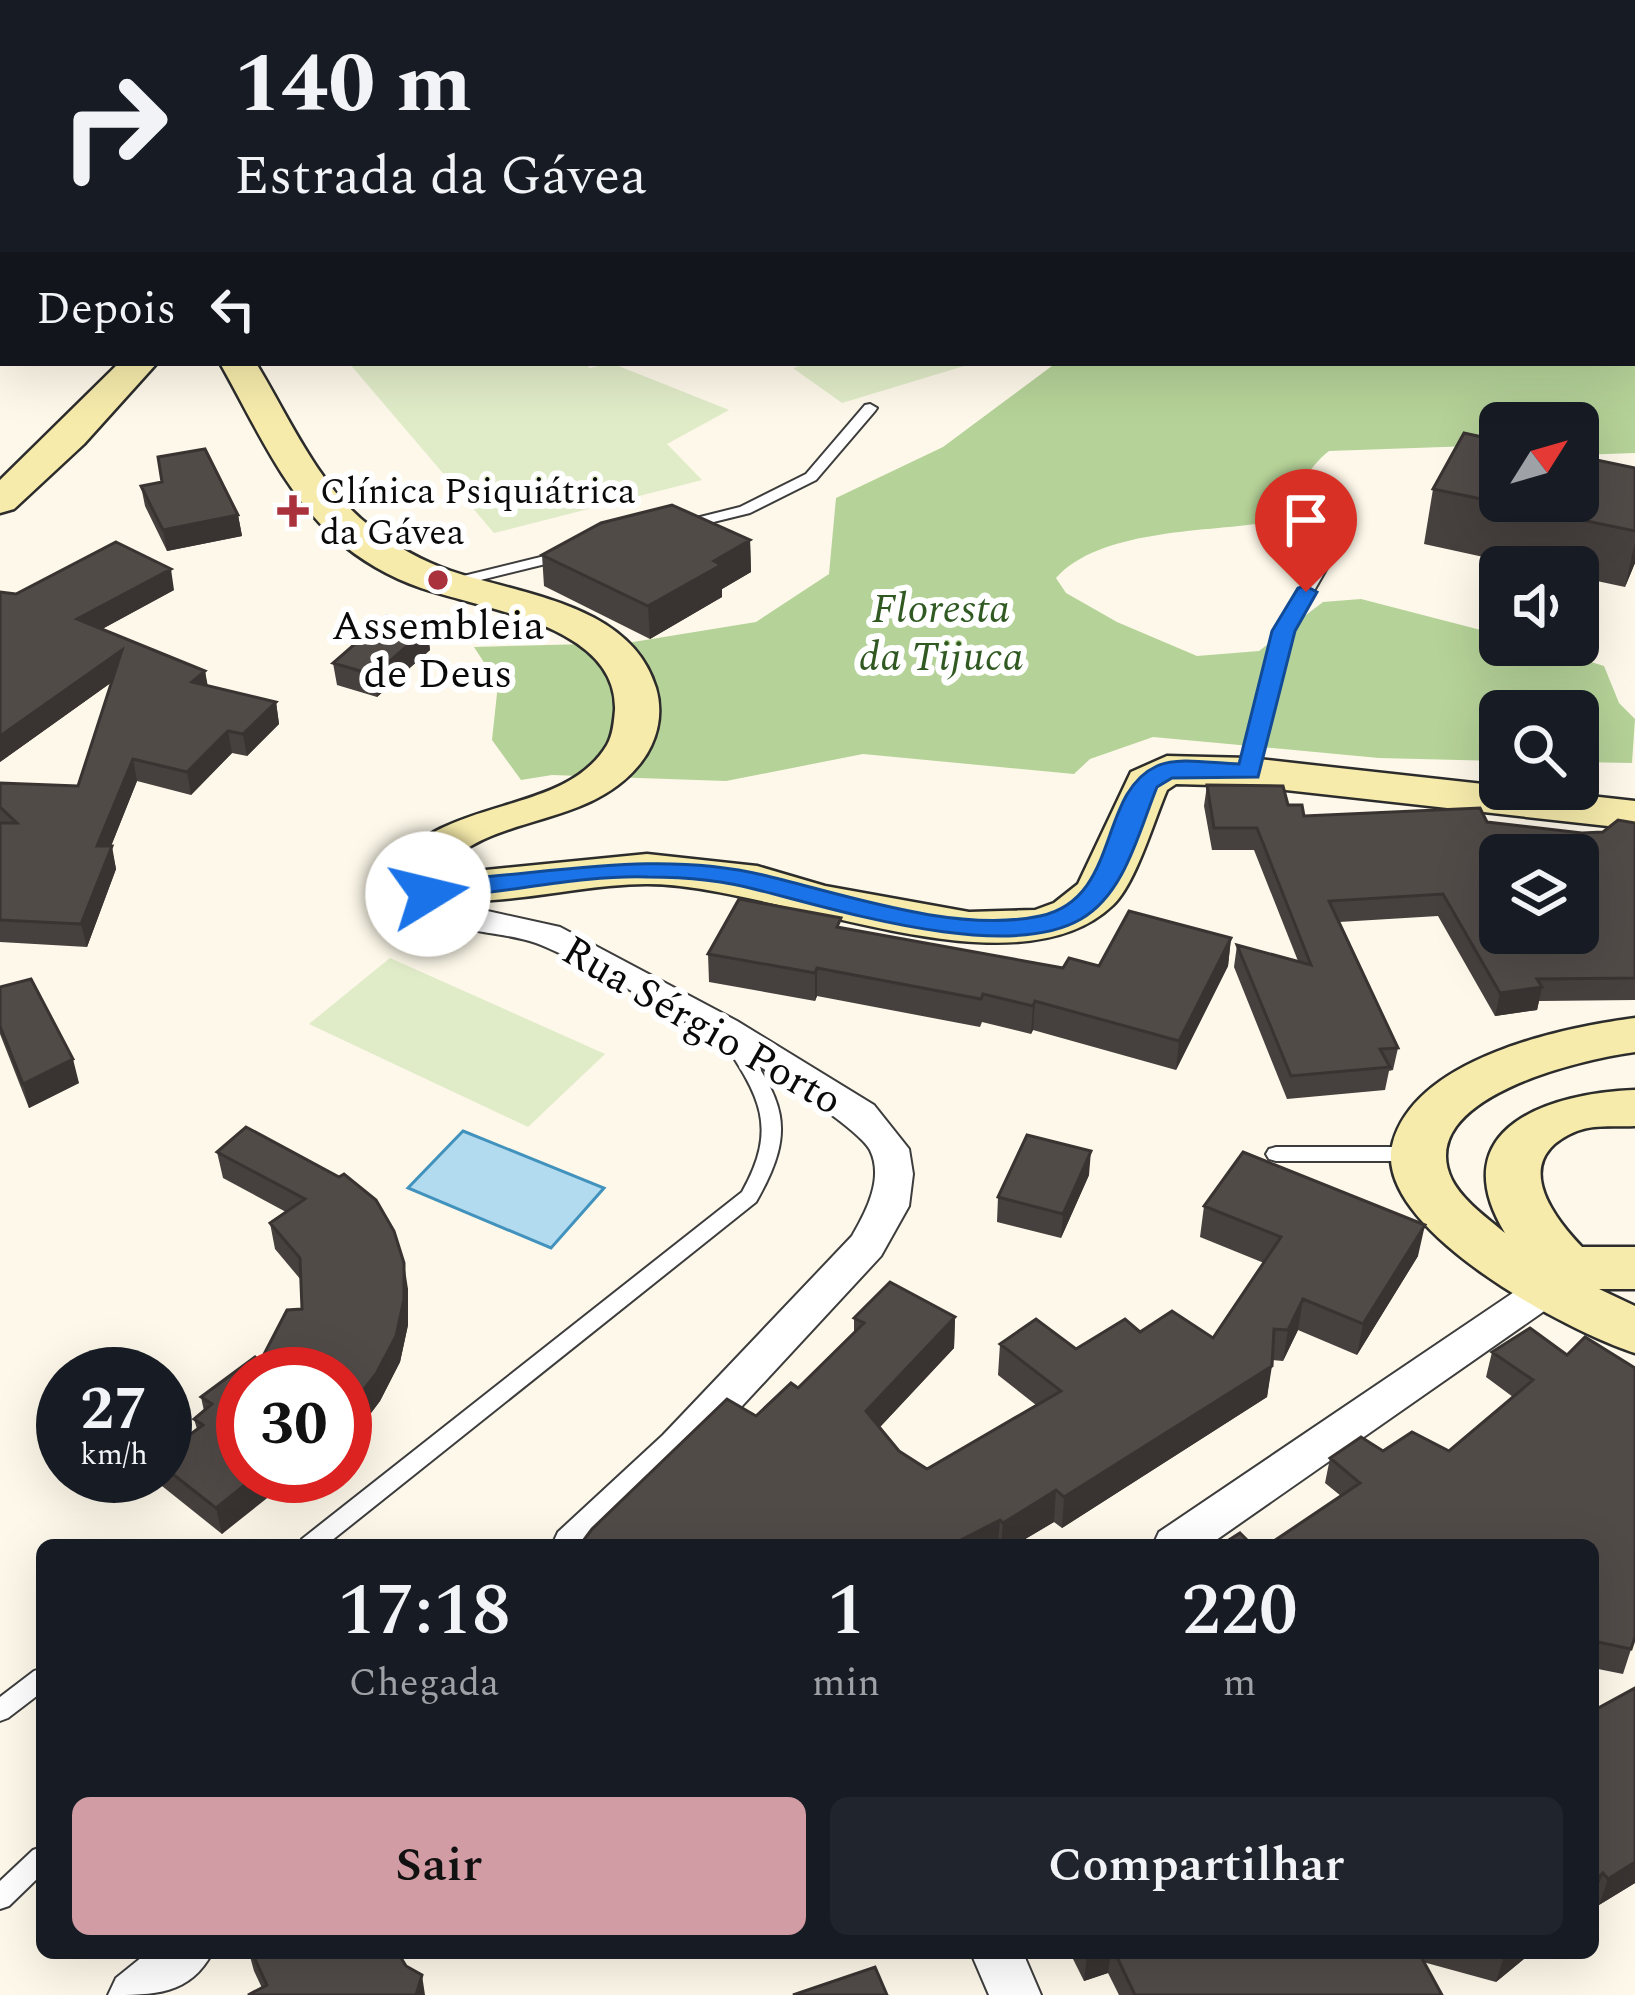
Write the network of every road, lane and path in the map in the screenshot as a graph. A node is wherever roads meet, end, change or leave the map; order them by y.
1 (136, 366) edge
2 (240, 366) edge
3 (870, 408) dead end
4 (0, 501) edge
5 (676, 527) edge
6 (584, 550) edge
7 (1328, 554) dead end
8 (447, 584) junction
9 (1249, 772) junction
10 (1635, 814) edge
11 (428, 884) junction
12 (724, 1030) junction
13 (1635, 1034) edge
14 (1635, 1108) edge
15 (1276, 1154) dead end
16 (1416, 1154) junction
17 (1635, 1268) edge
18 (1557, 1279) junction
19 (1635, 1331) edge
20 (318, 1539) edge
21 (580, 1539) edge
22 (1183, 1539) edge
23 (36, 1683) edge
24 (0, 1711) edge
25 (36, 1864) edge
26 (0, 1898) edge
27 (179, 1959) edge
28 (1000, 1959) edge
29 (134, 1995) edge
30 (1016, 1995) edge

1 - 4 street
2 - 8 street
3 - 5 lane
6 - 8 lane
7 - 9 lane
8 - 11 street
9 - 10 street
9 - 11 street
11 - 12 street, Rua Sérgio Porto
12 - 20 lane
12 - 21 street, Rua Sérgio Porto
13 - 16 street
14 - 18 street
15 - 16 lane
16 - 18 street
17 - 18 street
18 - 19 street
18 - 22 street
23 - 24 lane
25 - 26 lane
27 - 29 street
28 - 30 street

